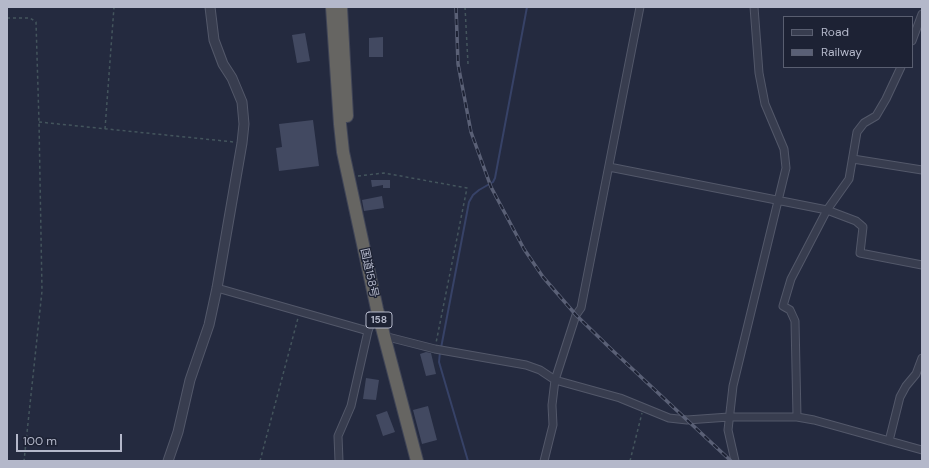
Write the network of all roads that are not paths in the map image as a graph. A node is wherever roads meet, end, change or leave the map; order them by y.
1 (210, 7) edge
2 (332, 7) edge
3 (341, 7) edge
4 (640, 7) edge
5 (754, 7) edge
6 (922, 14) edge
7 (913, 38) edge
8 (901, 68) edge
9 (853, 159) junction
10 (609, 166) junction
11 (922, 170) edge
12 (348, 177) junction
13 (778, 201) junction
14 (827, 210) junction
15 (922, 265) edge
16 (217, 288) junction
17 (377, 309) junction
18 (368, 331) junction
19 (384, 336) junction
20 (922, 358) edge
21 (555, 380) junction
22 (728, 416) junction
23 (797, 417) junction
24 (889, 441) junction
25 (922, 450) edge
26 (168, 461) edge
27 (339, 461) edge
28 (417, 461) edge
29 (544, 461) edge
30 (734, 461) edge

1 - 16 street
2 - 12 highway, 国道158号 / 158
3 - 12 highway, 国道158号 / 158
4 - 10 street
5 - 13 street
6 - 7 street
8 - 9 street
9 - 11 street
9 - 14 street
10 - 13 street
10 - 21 street
12 - 17 highway, 国道158号 / 158
13 - 14 street
13 - 22 street
14 - 15 street
14 - 23 street
16 - 18 street
16 - 26 street
17 - 18 street
17 - 19 highway, 国道158号 / 158
18 - 27 street
19 - 21 street
19 - 28 highway, 国道158号 / 158
20 - 24 street
21 - 22 street
21 - 29 street
22 - 23 street
22 - 30 street
23 - 24 street
24 - 25 street

